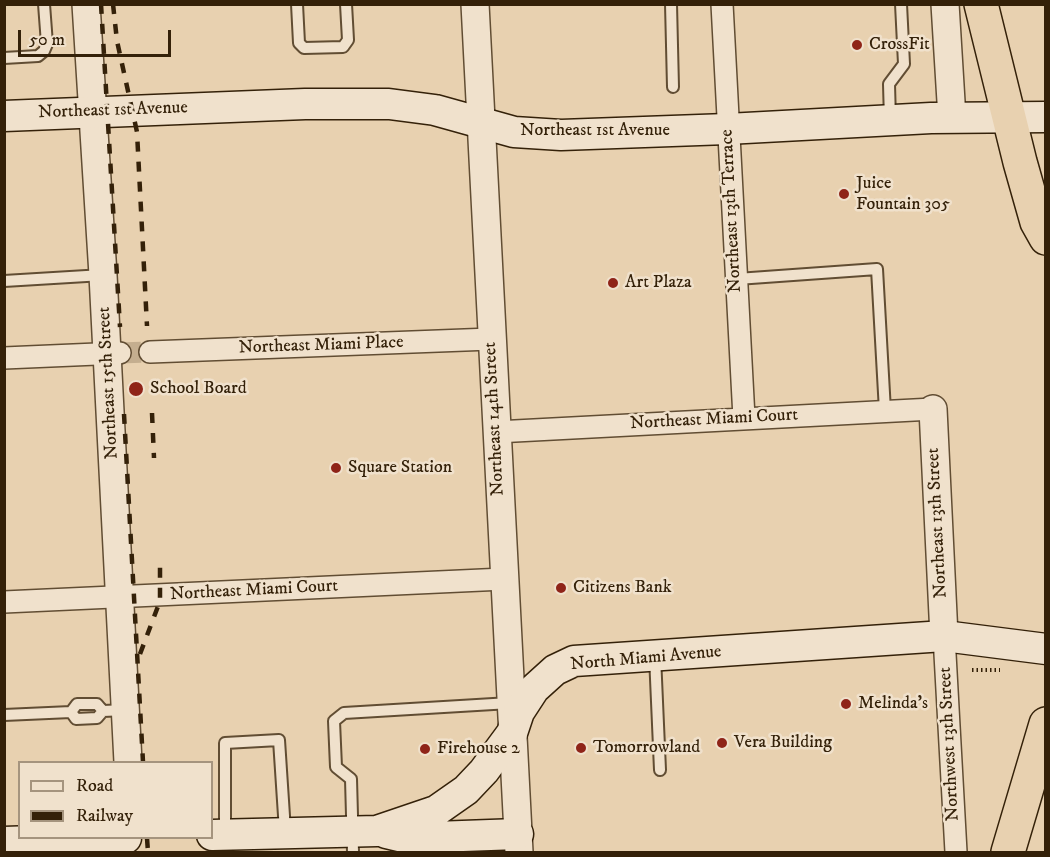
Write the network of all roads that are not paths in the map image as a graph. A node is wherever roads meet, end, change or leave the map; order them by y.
1 (44, 4) edge
2 (86, 4) edge
3 (297, 4) edge
4 (346, 4) edge
5 (475, 4) edge
6 (671, 4) edge
7 (722, 4) edge
8 (901, 4) edge
9 (945, 4) edge
10 (981, 4) edge
11 (4, 58) edge
12 (673, 87) dead end
13 (93, 112) junction
14 (4, 116) edge
15 (1010, 117) junction
16 (1046, 117) edge
17 (952, 118) junction
18 (890, 120) junction
19 (480, 122) junction
20 (727, 129) junction
21 (1046, 238) edge
22 (103, 275) junction
23 (737, 279) junction
24 (4, 281) edge
25 (491, 339) junction
26 (150, 352) tunnel mouth
27 (113, 354) junction
28 (4, 358) edge
29 (933, 409) joint
30 (885, 411) junction
31 (744, 418) junction
32 (496, 432) junction
33 (504, 579) junction
34 (120, 598) junction
35 (4, 602) edge
36 (944, 636) junction
37 (1046, 649) edge
38 (655, 656) junction
39 (510, 703) junction
40 (115, 710) junction
41 (4, 716) edge
42 (1046, 724) edge
43 (512, 733) junction
44 (128, 761) edge
45 (660, 770) dead end
46 (285, 833) junction
47 (236, 837) edge
48 (360, 838) edge
49 (130, 840) edge
50 (4, 842) edge
51 (518, 843) edge
52 (956, 852) edge
53 (1008, 852) edge

1 - 11 lane
2 - 13 street, Northeast 15th Street
3 - 4 lane
5 - 19 street, Northeast 14th Street
6 - 12 lane
7 - 20 street, Northeast 13th Terrace
8 - 18 lane
9 - 17 street
10 - 15 highway
13 - 14 main road, Northeast 1st Avenue
13 - 19 main road, Northeast 1st Avenue
13 - 22 street, Northeast 15th Street
15 - 16 main road, Northeast 1st Avenue
15 - 17 main road, Northeast 1st Avenue
15 - 21 highway
17 - 18 main road, Northeast 1st Avenue
18 - 20 main road, Northeast 1st Avenue
19 - 20 main road, Northeast 1st Avenue
19 - 25 street, Northeast 14th Street
20 - 23 street, Northeast 13th Terrace
22 - 24 lane
22 - 27 street, Northeast 15th Street
23 - 30 lane
23 - 31 street, Northeast 13th Terrace
25 - 26 street, Northeast Miami Place
25 - 32 street, Northeast 14th Street
27 - 28 street
27 - 34 street, Northeast 15th Street
29 - 30 street, Northeast Miami Court
29 - 36 street, Northeast 13th Street
30 - 31 street, Northeast Miami Court
31 - 32 street, Northeast Miami Court
32 - 33 street, Northeast 14th Street
33 - 34 street, Northeast Miami Court
33 - 39 street, Northeast 14th Street
34 - 35 street, Northeast Miami Court
34 - 40 street, Northeast 15th Street
36 - 37 main road, North Miami Avenue
36 - 38 main road, North Miami Avenue
36 - 52 street, Northwest 13th Street
38 - 43 main road, North Miami Avenue
38 - 45 lane
39 - 43 street, Northeast 14th Street
39 - 48 lane
40 - 41 lane
40 - 44 street, Northeast 15th Street
42 - 53 highway
43 - 48 main road, North Miami Avenue
43 - 51 street, Northeast 14th Street
46 - 47 main road, North Miami Avenue
46 - 47 lane
46 - 48 main road, North Miami Avenue
48 - 51 main road
49 - 50 main road

